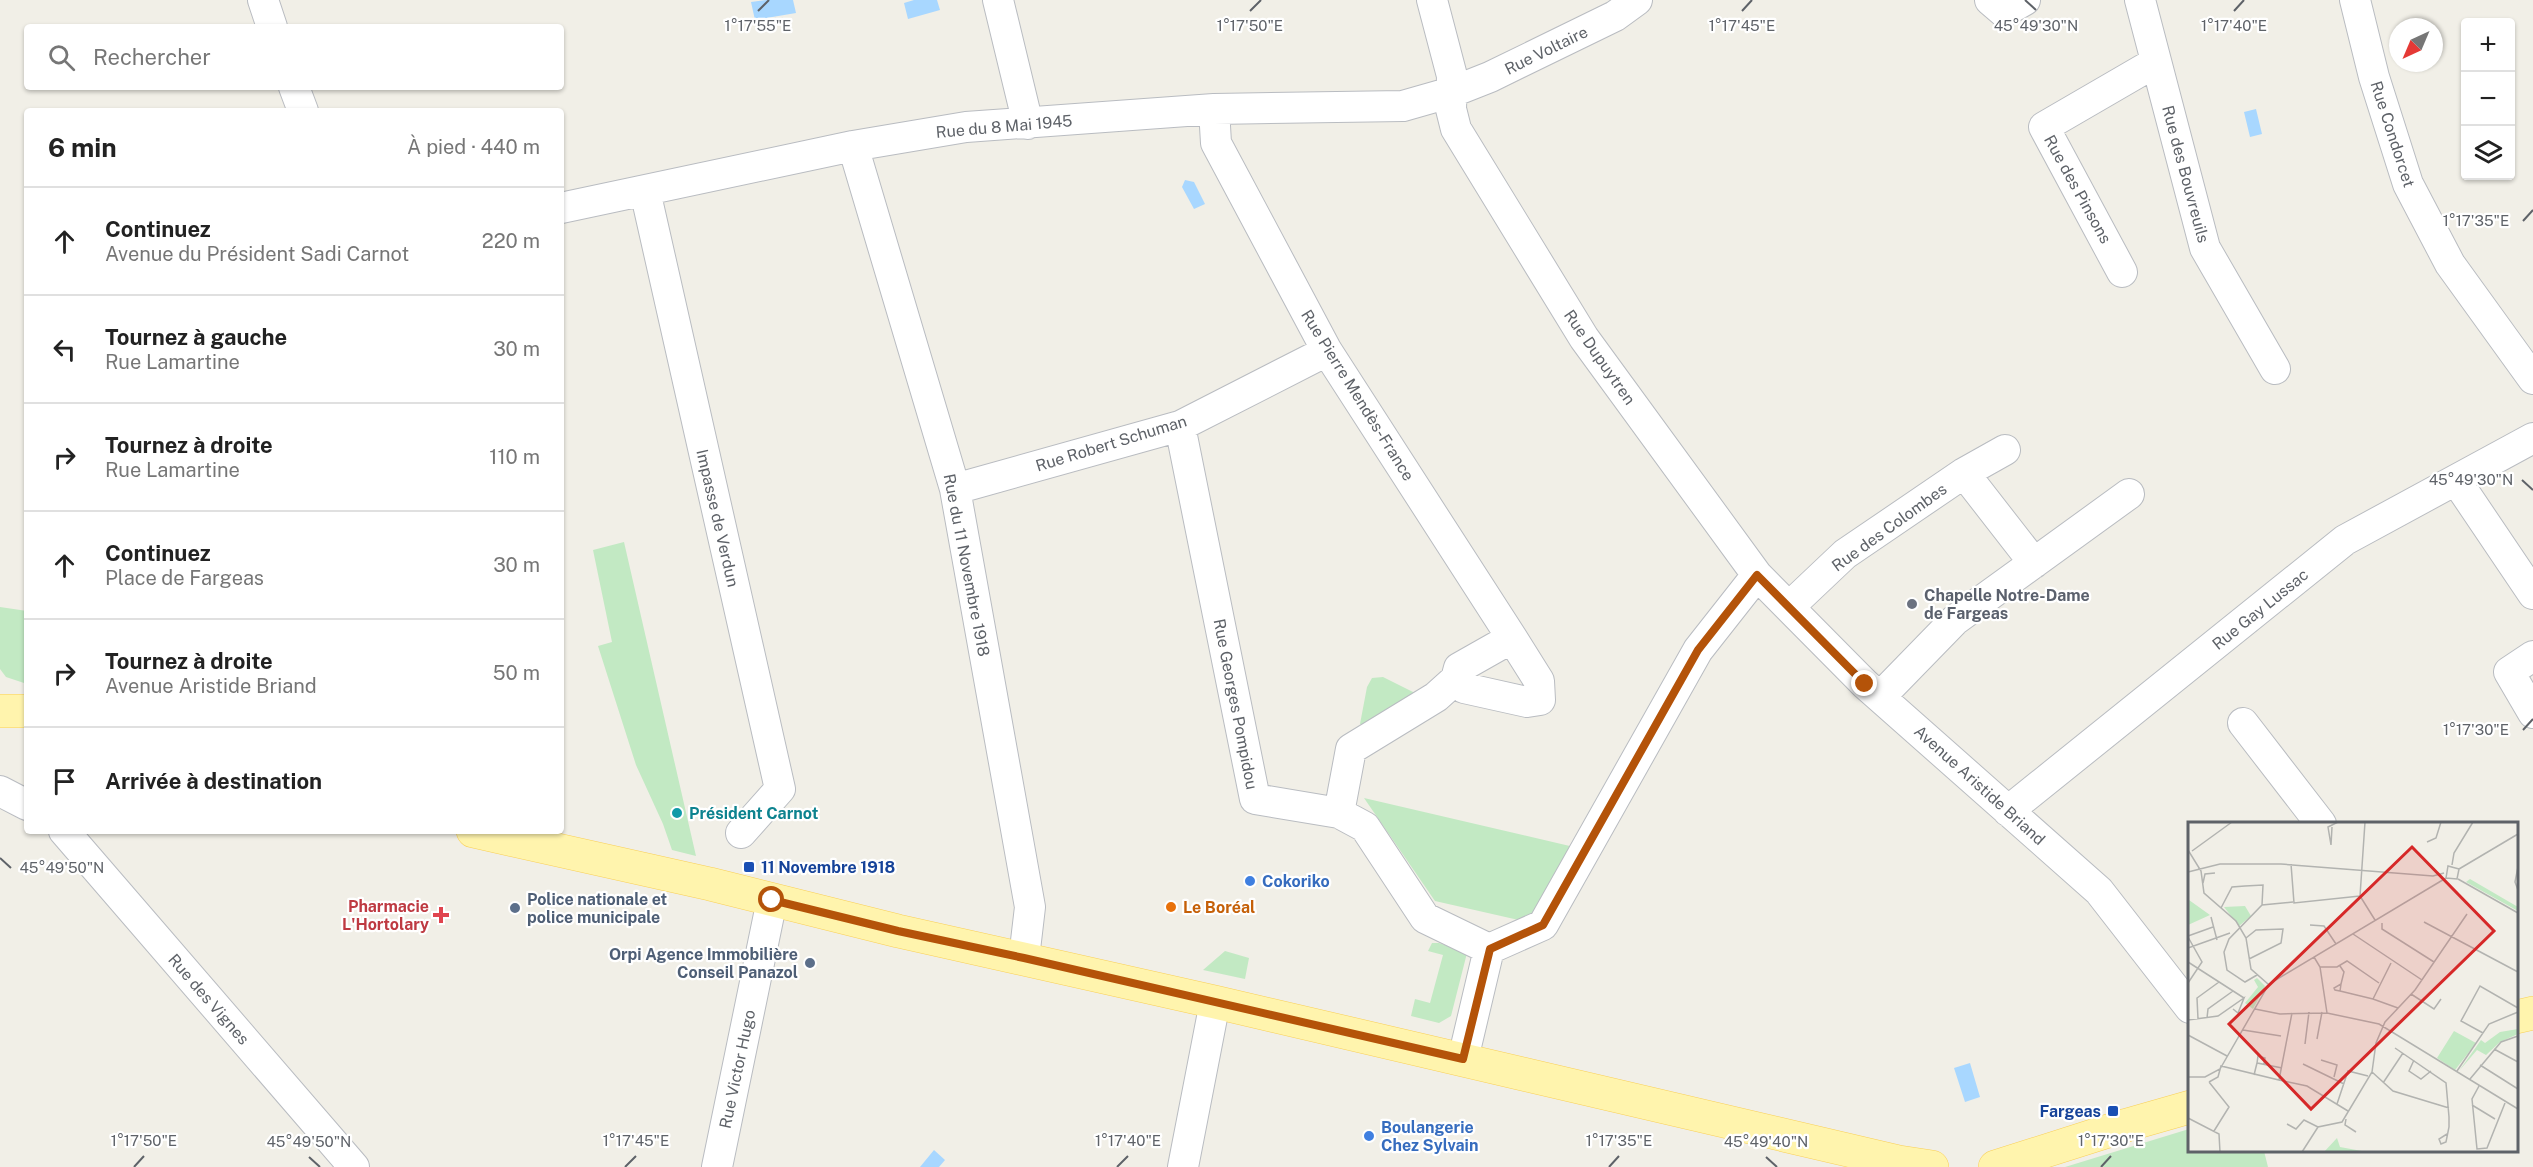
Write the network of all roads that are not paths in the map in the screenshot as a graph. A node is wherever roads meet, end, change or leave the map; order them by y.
1 (263, 0) edge
2 (998, 0) edge
3 (1432, 0) edge
4 (1637, 0) edge
5 (1990, 0) edge
6 (2025, 0) edge
7 (2140, 0) edge
8 (2355, 0) edge
9 (271, 24) edge
10 (2157, 62) junction
11 (295, 90) edge
12 (1452, 92) junction
13 (302, 108) edge
14 (1214, 109) junction
15 (1028, 124) junction
16 (853, 146) junction
17 (643, 191) junction
18 (564, 207) edge
19 (2122, 272) dead end
20 (1327, 351) junction
21 (2275, 369) dead end
22 (2533, 379) edge
23 (1180, 426) junction
24 (2533, 438) edge
25 (2005, 450) dead end
26 (1964, 473) junction
27 (2457, 480) junction
28 (955, 489) junction
29 (2129, 494) dead end
30 (2034, 563) junction
31 (1757, 575) junction
32 (2533, 594) edge
33 (1789, 607) junction
34 (1512, 638) junction
35 (2533, 656) edge
36 (1456, 679) junction
37 (1880, 697) junction
38 (0, 711) edge
39 (24, 711) edge
40 (2533, 713) edge
41 (2242, 723) dead end
42 (0, 791) edge
43 (24, 803) edge
44 (2008, 811) junction
45 (1339, 813) junction
46 (2319, 822) edge
47 (741, 833) dead end
48 (67, 834) edge
49 (487, 834) edge
50 (772, 900) junction
51 (1490, 949) junction
52 (1024, 958) junction
53 (1215, 1002) junction
54 (2188, 1005) edge
55 (2533, 1013) edge
56 (2518, 1017) edge
57 (1463, 1059) junction
58 (2188, 1108) edge
59 (354, 1167) edge
60 (717, 1167) edge
61 (1183, 1167) edge
62 (1932, 1167) edge
63 (1995, 1167) edge

1 - 9 street
2 - 15 street
3 - 12 street
4 - 12 street, Rue Voltaire
5 - 6 street
7 - 10 street, Rue des Bouvreuils
8 - 22 street, Rue Condorcet
10 - 19 street, Rue des Pinsons
10 - 21 street, Rue des Bouvreuils
11 - 13 street
12 - 14 street, Rue du 8 Mai 1945
12 - 31 street, Rue Dupuytren
14 - 15 street, Rue du 8 Mai 1945
14 - 20 street, Rue Pierre Mendès-France
15 - 16 street, Rue du 8 Mai 1945
16 - 17 street, Rue du 8 Mai 1945
16 - 28 street, Rue du 11 Novembre 1918
17 - 18 street, Rue du 8 Mai 1945
17 - 47 street, Impasse de Verdun
20 - 23 street, Rue Robert Schuman
20 - 34 street, Rue Pierre Mendès-France
23 - 28 street, Rue Robert Schuman
23 - 45 street, Rue Georges Pompidou
24 - 27 street, Rue Gay Lussac
25 - 26 street, Rue des Colombes
26 - 30 street, Rue des Colombes
26 - 33 street, Rue des Colombes
27 - 32 street
27 - 44 street, Rue Gay Lussac
28 - 52 street, Rue du 11 Novembre 1918
29 - 30 street
30 - 37 street
31 - 33 street, Avenue Aristide Briand
31 - 51 street
33 - 37 street, Avenue Aristide Briand
34 - 36 street
34 - 36 street, Rue Pierre Mendès-France
35 - 40 street
36 - 45 street
37 - 44 street, Avenue Aristide Briand
38 - 39 main road
41 - 46 street
42 - 43 street
44 - 54 street, Avenue Aristide Briand
45 - 51 street, Rue Georges Pompidou
48 - 59 street, Rue des Vignes
49 - 50 main road
50 - 52 main road
50 - 60 street, Rue Victor Hugo
51 - 57 street
52 - 53 main road
53 - 57 main road
53 - 61 street
55 - 56 main road
57 - 62 main road
58 - 63 main road

